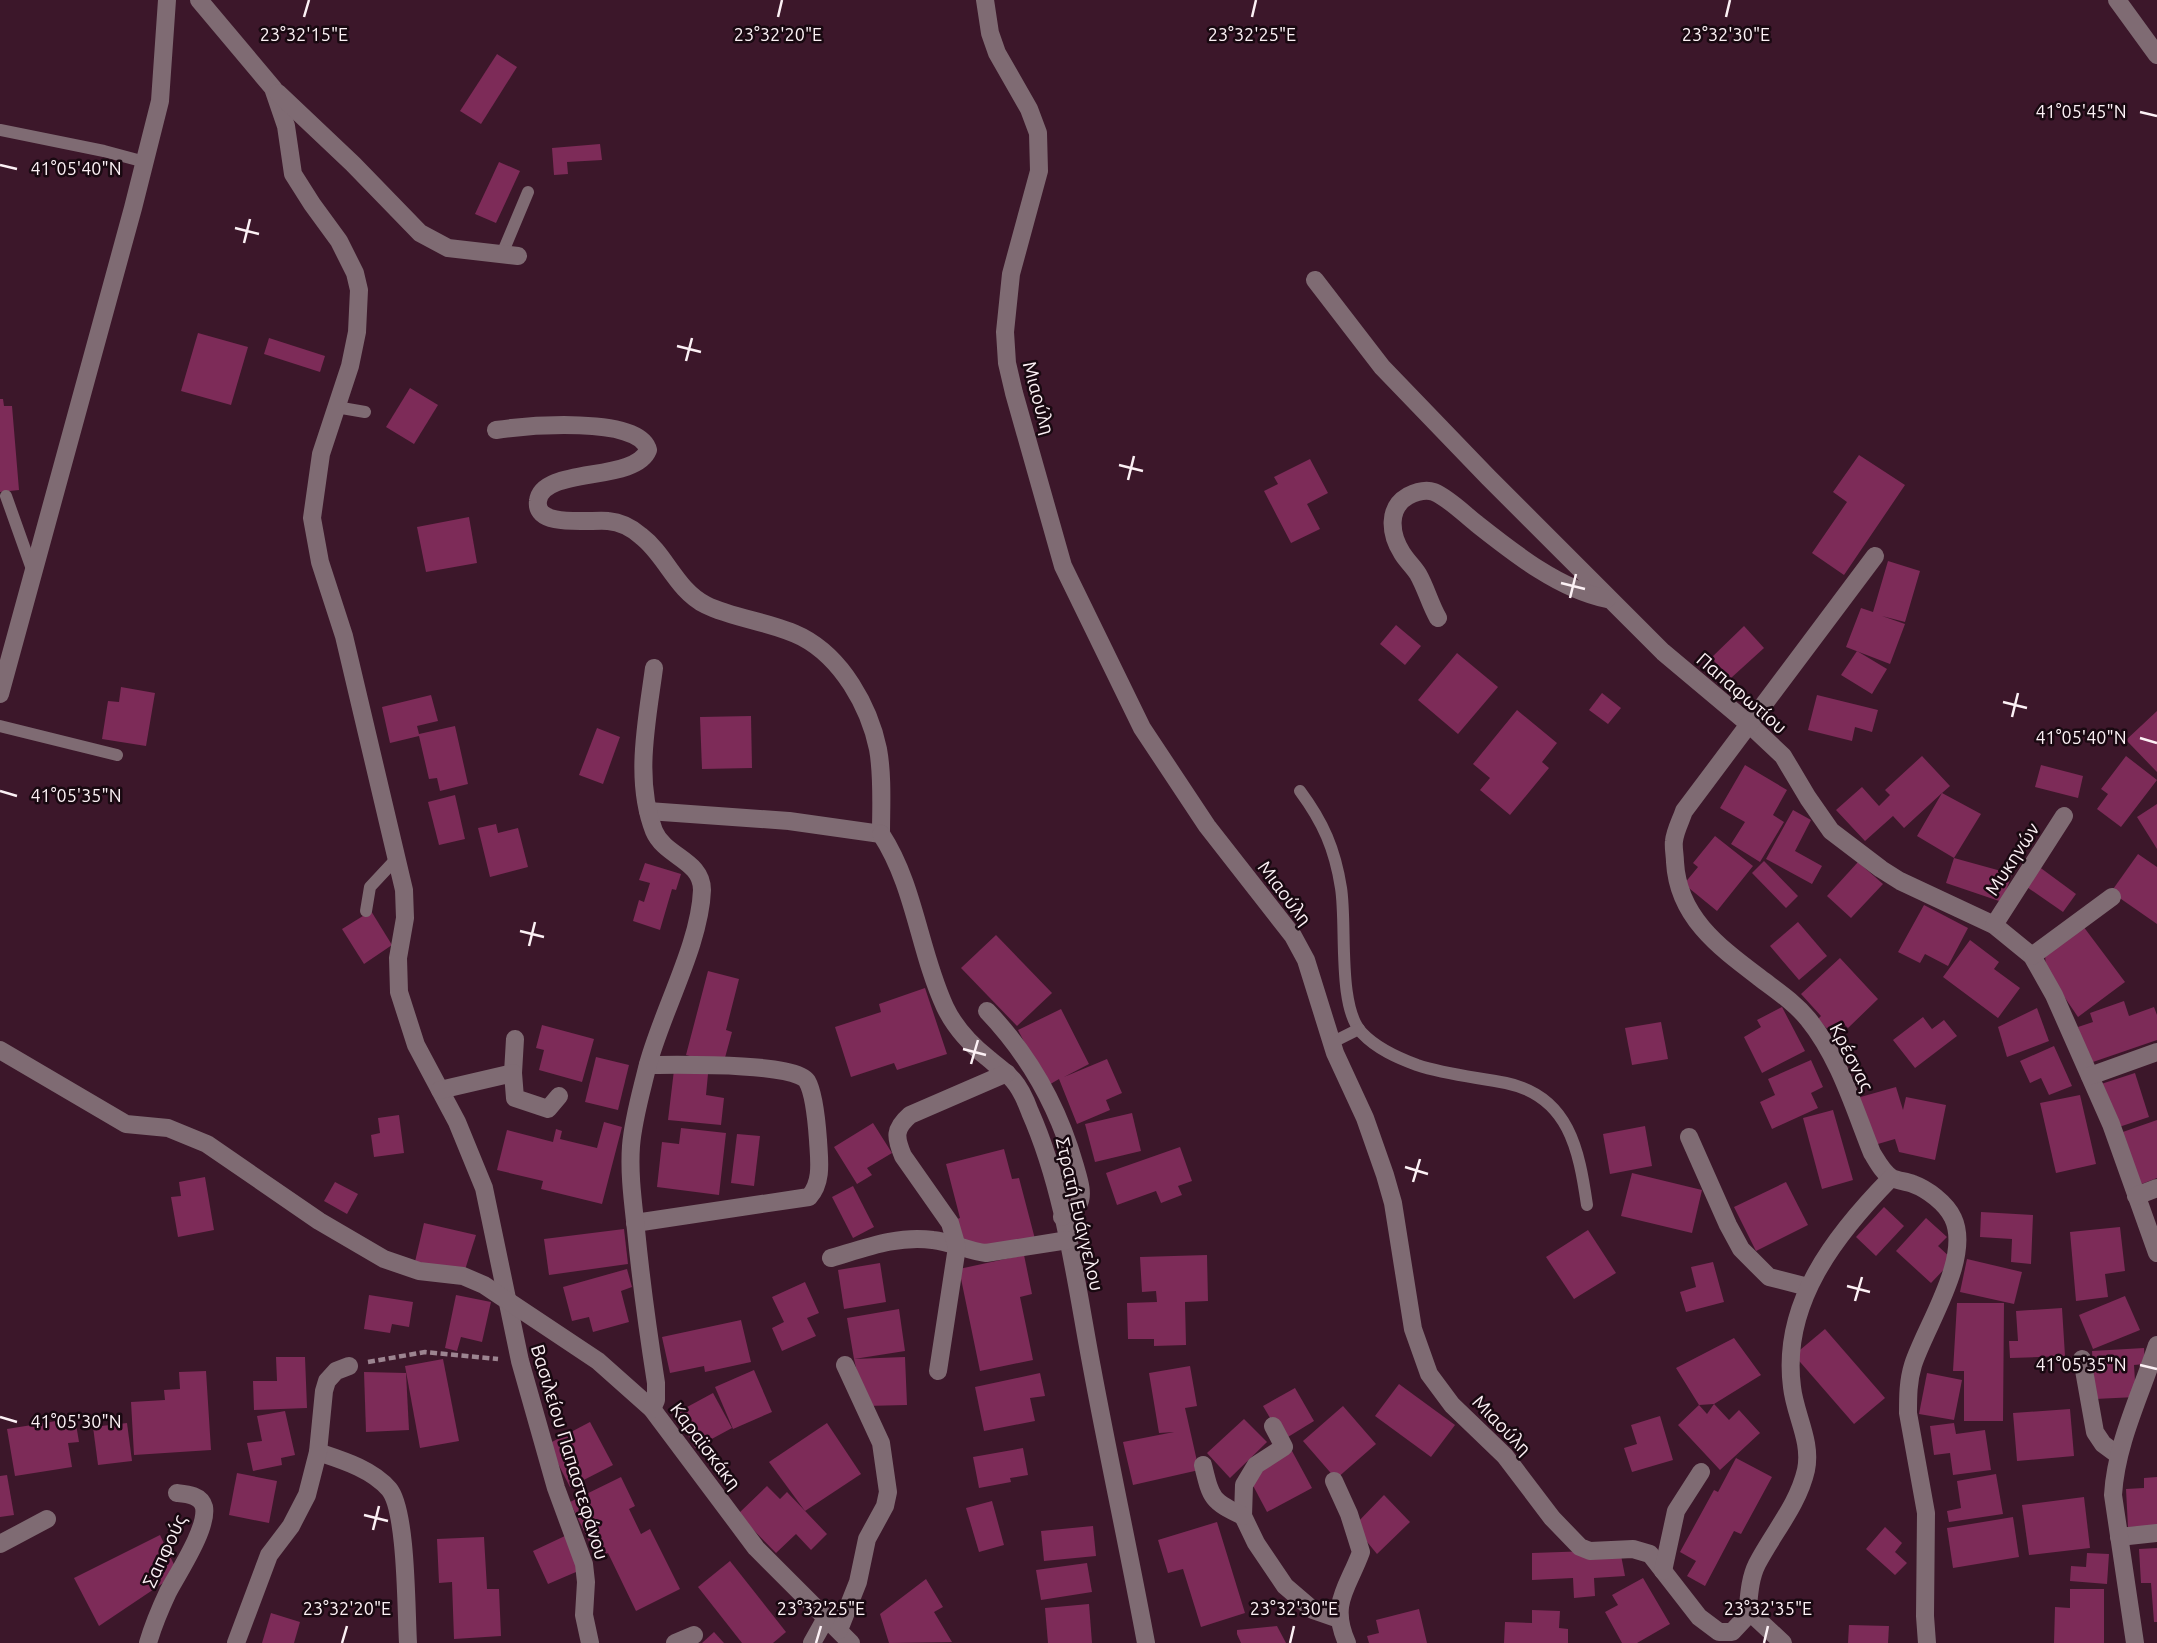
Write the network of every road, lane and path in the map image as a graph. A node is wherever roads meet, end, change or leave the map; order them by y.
1 (167, 0) edge
2 (198, 0) edge
3 (985, 0) edge
4 (2117, 0) edge
5 (2157, 55) edge
6 (273, 88) junction
7 (0, 130) edge
8 (145, 162) junction
9 (528, 192) dead end
10 (510, 255) joint
11 (1315, 280) dead end
12 (337, 407) junction
13 (365, 412) dead end
14 (496, 430) dead end
15 (6, 496) dead end
16 (1875, 556) dead end
17 (33, 572) junction
18 (1611, 600) junction
19 (1438, 618) dead end
20 (654, 668) dead end
21 (0, 694) edge
22 (1750, 725) junction
23 (0, 726) edge
24 (117, 755) dead end
25 (1300, 791) dead end
26 (648, 811) junction
27 (2064, 816) dead end
28 (881, 834) junction
29 (398, 857) junction
30 (2112, 897) dead end
31 (366, 911) dead end
32 (1994, 925) junction
33 (2032, 956) junction
34 (987, 1011) dead end
35 (1359, 1029) junction
36 (515, 1039) dead end
37 (1331, 1042) junction
38 (0, 1050) edge
39 (2157, 1052) edge
40 (648, 1065) junction
41 (513, 1073) junction
42 (1007, 1073) junction
43 (2090, 1076) junction
44 (440, 1090) junction
45 (559, 1096) dead end
46 (1689, 1137) dead end
47 (1891, 1178) junction
48 (2157, 1188) edge
49 (2136, 1196) junction
50 (1587, 1205) dead end
51 (1062, 1217) junction
52 (635, 1223) junction
53 (1068, 1240) junction
54 (957, 1247) junction
55 (2157, 1253) edge
56 (831, 1258) dead end
57 (1808, 1287) junction
58 (505, 1299) junction
59 (2157, 1345) edge
60 (2082, 1359) dead end
61 (520, 1361) junction
62 (845, 1365) dead end
63 (349, 1366) joint
64 (938, 1371) dead end
65 (652, 1409) junction
66 (1273, 1426) dead end
67 (318, 1452) junction
68 (2118, 1455) junction
69 (1203, 1465) dead end
70 (1702, 1472) dead end
71 (1334, 1481) dead end
72 (177, 1493) dead end
73 (1243, 1516) junction
74 (47, 1519) dead end
75 (2157, 1533) edge
76 (2119, 1537) junction
77 (0, 1544) edge
78 (1663, 1571) junction
79 (1746, 1616) junction
80 (1339, 1619) junction
81 (839, 1631) edge
82 (694, 1635) dead end
83 (1724, 1638) edge
84 (148, 1643) edge
85 (236, 1643) edge
86 (408, 1643) edge
87 (590, 1643) edge
88 (675, 1643) edge
89 (811, 1643) edge
90 (1146, 1643) edge
91 (1347, 1643) edge
92 (1783, 1643) edge
93 (1927, 1643) edge
94 (2135, 1643) edge

1 - 8 street
2 - 6 street
3 - 37 street, Μιαούλη
4 - 5 street
6 - 10 street
6 - 12 street, Βασιλείου Παπαστεφάνου
7 - 8 lane
8 - 17 street
9 - 10 lane
11 - 18 street, Παπαφωτίου
12 - 13 lane
12 - 29 street, Βασιλείου Παπαστεφάνου
14 - 28 street
15 - 17 lane
16 - 22 street, Κρέσνας
17 - 21 street
18 - 19 street
18 - 22 street, Παπαφωτίου
20 - 26 street
22 - 32 street, Παπαφωτίου
22 - 47 street, Κρέσνας
23 - 24 lane
25 - 35 lane
26 - 28 street
26 - 40 street
27 - 32 street, Μυκηνών
28 - 42 street, Στρατή Ευάγγελου
29 - 31 lane
29 - 44 street, Βασιλείου Παπαστεφάνου
30 - 33 street
32 - 33 street, Παπαφωτίου
33 - 43 street, Παπαφωτίου
34 - 51 street
35 - 37 lane
35 - 50 lane
36 - 41 street
37 - 78 street, Μιαούλη
38 - 58 street
39 - 43 street
40 - 52 street
40 - 52 street
41 - 44 street
41 - 45 street
42 - 51 street, Στρατή Ευάγγελου
42 - 54 street
43 - 49 street, Παπαφωτίου
44 - 58 street, Βασιλείου Παπαστεφάνου
46 - 57 street
47 - 57 street
47 - 93 street
48 - 49 street
49 - 55 street, Παπαφωτίου
51 - 53 street, Στρατή Ευάγγελου
52 - 65 street
53 - 54 street
53 - 90 street, Στρατή Ευάγγελου
54 - 56 street
54 - 64 street
57 - 79 street
58 - 61 street, Βασιλείου Παπαστεφάνου
58 - 65 street, Καραϊσκάκη
59 - 68 street
60 - 68 street
61 - 63 path
61 - 87 street, Βασιλείου Παπαστεφάνου
62 - 81 street
63 - 67 street
65 - 81 street, Καραϊσκάκη
66 - 73 street
67 - 85 street
67 - 86 street
68 - 76 street
69 - 73 street
70 - 78 street
71 - 80 street
72 - 84 street, Σαπφούς
73 - 80 street
74 - 77 street
75 - 76 street
76 - 94 street
78 - 83 street, Μιαούλη
79 - 83 street, Μιαούλη
79 - 92 street
80 - 91 street
81 - 89 street
82 - 88 street

